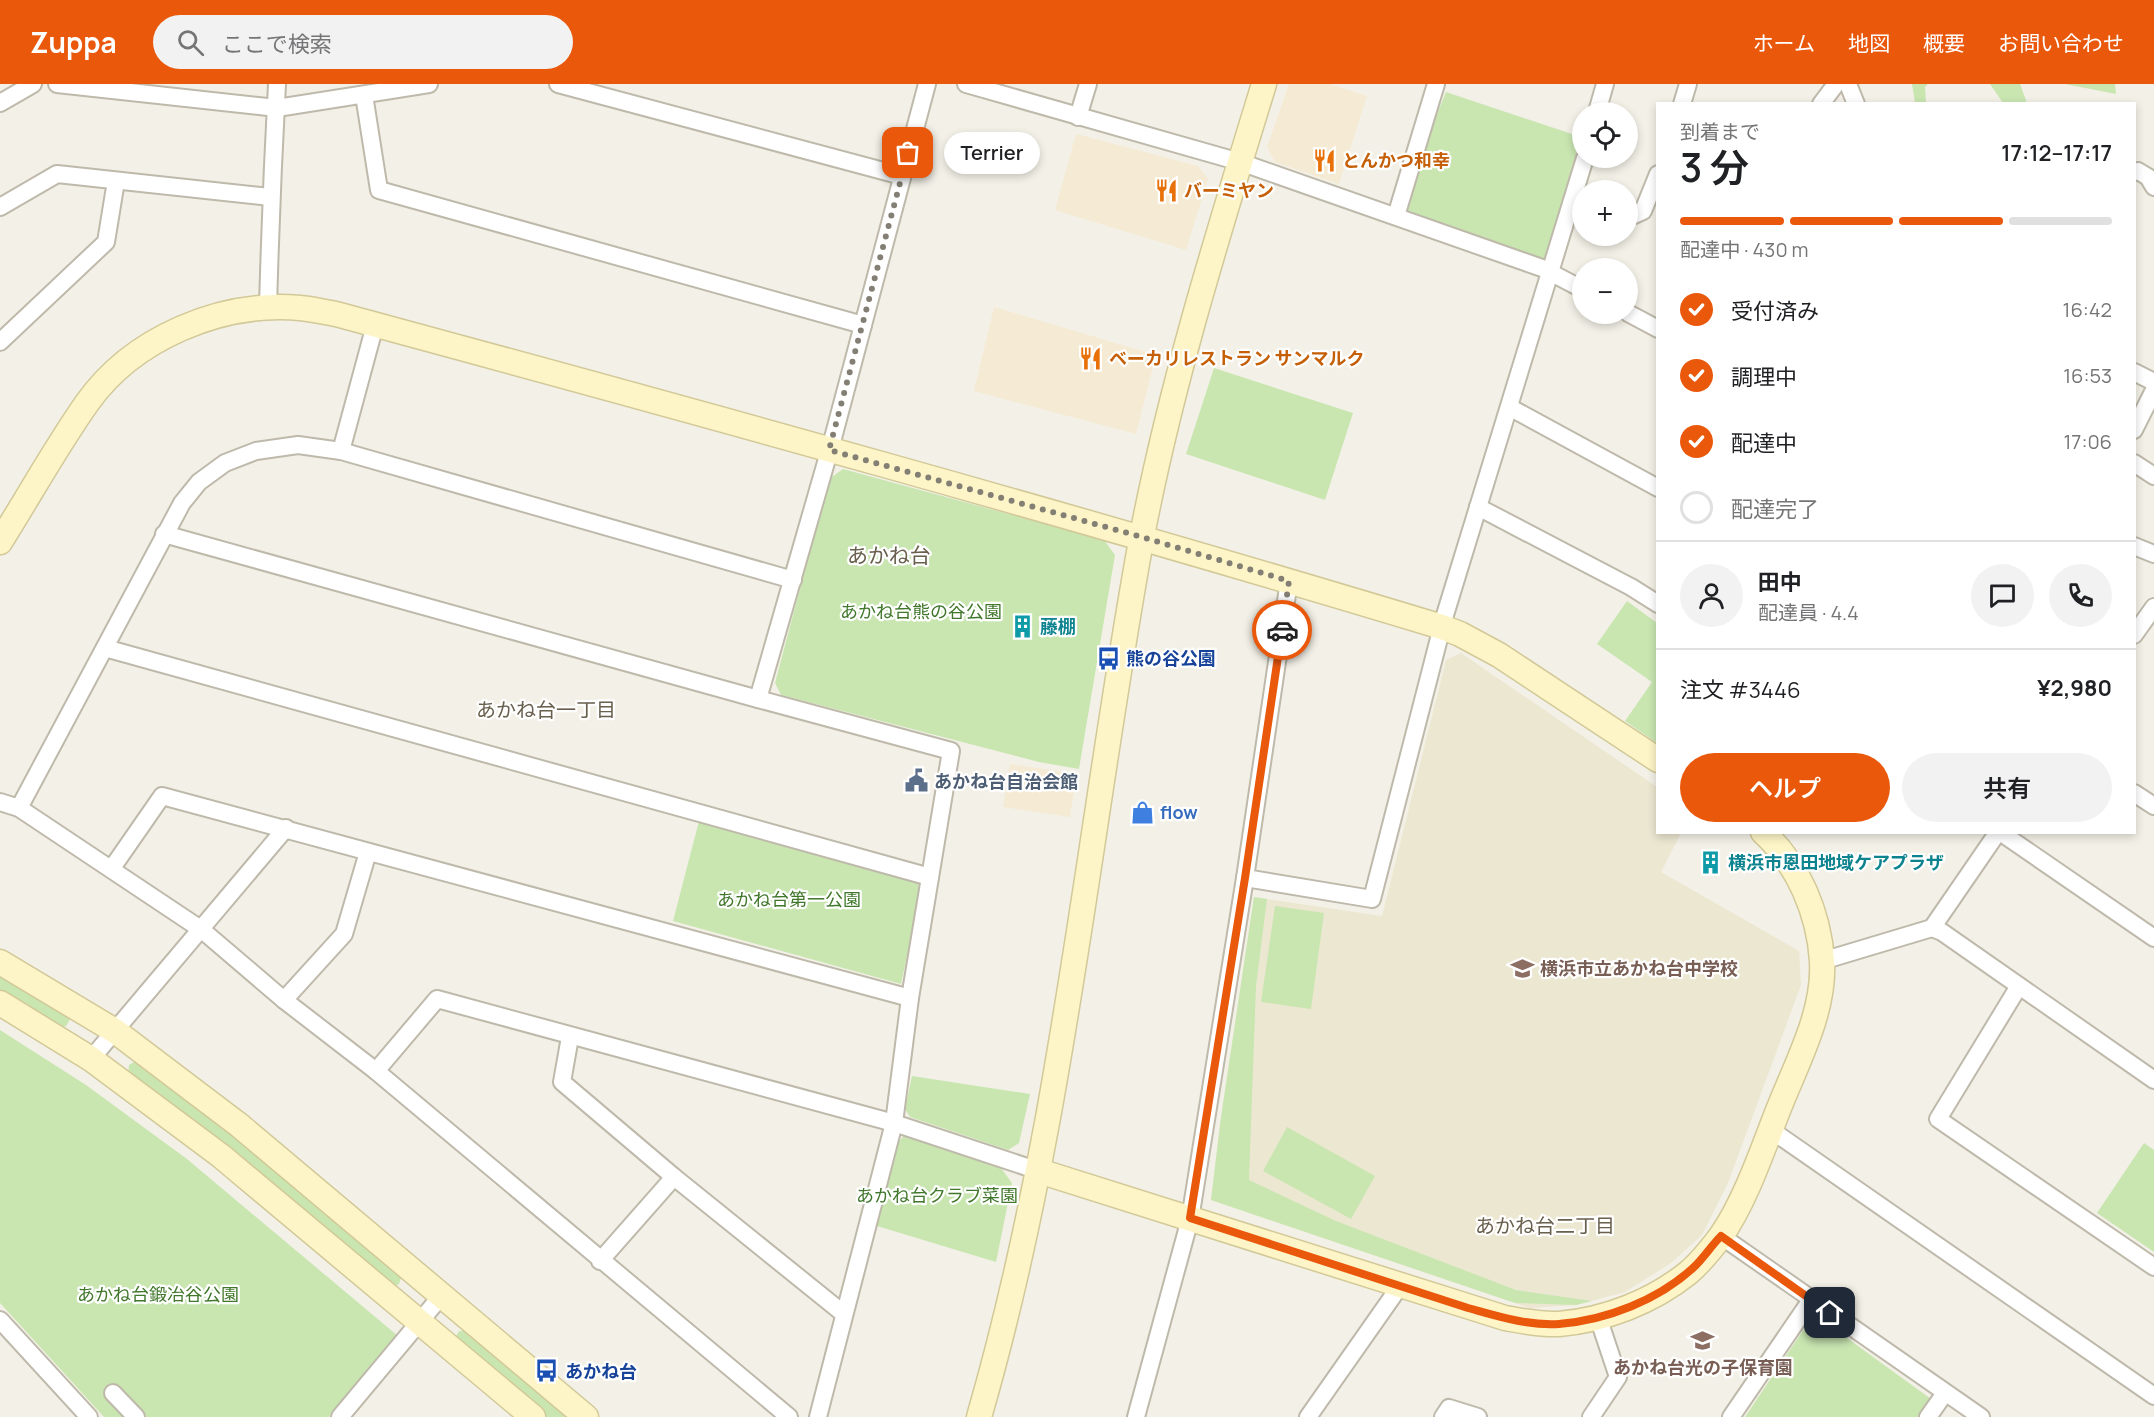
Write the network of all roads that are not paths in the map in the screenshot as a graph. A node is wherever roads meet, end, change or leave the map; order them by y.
1 (33, 84) edge
2 (57, 84) edge
3 (277, 84) edge
4 (429, 84) edge
5 (558, 84) edge
6 (927, 84) edge
7 (966, 84) edge
8 (1088, 84) edge
9 (1264, 84) edge
10 (1436, 84) edge
11 (1605, 84) edge
12 (1688, 84) edge
13 (1836, 84) edge
14 (1848, 84) edge
15 (364, 95) junction
16 (1600, 102) edge
17 (1683, 102) edge
18 (1822, 102) edge
19 (1855, 102) edge
20 (0, 103) edge
21 (277, 108) junction
22 (1078, 117) junction
23 (1240, 162) junction
24 (2136, 172) edge
25 (902, 176) junction
26 (1656, 179) edge
27 (116, 181) junction
28 (2154, 187) edge
29 (270, 197) junction
30 (0, 207) edge
31 (1572, 211) edge
32 (1638, 213) edge
33 (1396, 216) junction
34 (1549, 272) junction
35 (1572, 285) edge
36 (268, 308) junction
37 (1638, 318) edge
38 (375, 325) junction
39 (863, 325) junction
40 (1656, 327) edge
41 (0, 342) edge
42 (2136, 373) edge
43 (2154, 382) edge
44 (2154, 390) edge
45 (1509, 407) junction
46 (2136, 426) edge
47 (829, 450) junction
48 (341, 451) junction
49 (2136, 464) edge
50 (2154, 476) edge
51 (1656, 487) edge
52 (1478, 507) junction
53 (164, 534) junction
54 (1142, 537) junction
55 (0, 542) edge
56 (2136, 547) edge
57 (2154, 554) edge
58 (793, 580) junction
59 (1289, 581) junction
60 (1656, 603) edge
61 (2154, 607) edge
62 (1442, 627) junction
63 (2143, 633) edge
64 (105, 648) junction
65 (758, 699) junction
66 (1656, 759) edge
67 (2136, 794) edge
68 (0, 802) edge
69 (2154, 806) edge
70 (19, 808) junction
71 (286, 828) junction
72 (1765, 834) edge
73 (1998, 834) edge
74 (2002, 834) edge
75 (368, 852) junction
76 (112, 868) junction
77 (930, 877) junction
78 (1245, 878) junction
79 (1932, 928) junction
80 (202, 930) junction
81 (2154, 938) edge
82 (1822, 961) junction
83 (0, 962) edge
84 (2019, 986) junction
85 (910, 999) junction
86 (284, 1000) junction
87 (0, 1003) edge
88 (115, 1031) junction
89 (570, 1037) junction
90 (91, 1059) junction
91 (376, 1071) junction
92 (2154, 1080) edge
93 (894, 1123) junction
94 (1771, 1130) junction
95 (1039, 1171) junction
96 (674, 1177) junction
97 (1190, 1218) junction
98 (1721, 1236) junction
99 (600, 1261) junction
100 (2154, 1267) edge
101 (1400, 1286) junction
102 (442, 1295) junction
103 (1811, 1300) junction
104 (844, 1314) junction
105 (1599, 1317) junction
106 (0, 1320) edge
107 (420, 1322) junction
108 (1945, 1392) junction
109 (113, 1393) dead end
110 (2154, 1396) edge
111 (89, 1417) edge
112 (136, 1417) edge
113 (340, 1417) edge
114 (533, 1417) edge
115 (586, 1417) edge
116 (789, 1417) edge
117 (818, 1417) edge
118 (979, 1417) edge
119 (1136, 1417) edge
120 (1308, 1417) edge
121 (1443, 1417) edge
122 (1478, 1417) edge
123 (1591, 1417) edge
124 (1731, 1417) edge
125 (1928, 1417) edge
126 (1981, 1417) edge

1 - 20 street
2 - 21 street
3 - 21 street
4 - 15 street
5 - 25 street
6 - 25 street
7 - 22 street
8 - 22 street
9 - 23 street
10 - 33 street
11 - 16 street
12 - 17 street
13 - 18 street
14 - 19 street
15 - 21 street
15 - 39 street
21 - 29 street
22 - 23 street
23 - 33 street
23 - 54 street
24 - 28 street
25 - 39 street
26 - 32 street
27 - 29 street
27 - 30 street
27 - 41 street
29 - 36 street
31 - 34 street
33 - 34 street
34 - 35 street
34 - 45 street
36 - 38 street
36 - 55 street
37 - 40 street
38 - 47 street
38 - 48 street
39 - 47 street
42 - 43 street
44 - 46 street
45 - 51 street
45 - 52 street
47 - 54 street
47 - 58 street
48 - 53 street
48 - 58 street
49 - 50 street
52 - 60 street
52 - 62 street
53 - 64 street
53 - 65 street
54 - 59 street
54 - 95 street
56 - 57 street
58 - 65 street
59 - 62 street
59 - 78 street
61 - 63 street
62 - 66 street
62 - 78 street
64 - 70 street
64 - 77 street
65 - 77 street
67 - 69 street
68 - 70 street
70 - 76 street
71 - 75 street
71 - 76 street
71 - 80 street
72 - 82 street
73 - 79 street
74 - 81 street
75 - 85 street
75 - 86 street
76 - 80 street
77 - 85 street
78 - 97 street
79 - 82 street
79 - 84 street
80 - 86 street
80 - 88 street
82 - 94 street
83 - 88 street
84 - 92 street
84 - 100 street
85 - 93 street
86 - 91 street
87 - 90 street
88 - 90 street
88 - 102 street
89 - 91 street
89 - 93 street
89 - 96 street
90 - 107 street
91 - 99 street
93 - 95 street
93 - 104 street
94 - 98 street
94 - 110 street
95 - 97 street
95 - 118 street
96 - 99 street
96 - 104 street
97 - 101 street
97 - 119 street
98 - 103 street
98 - 105 street
99 - 116 street
101 - 105 street
101 - 120 street
102 - 107 street
102 - 115 street
103 - 108 street
103 - 124 street
104 - 117 street
105 - 123 street
106 - 111 street
107 - 113 street
107 - 114 street
108 - 125 street
108 - 126 street
109 - 112 street
121 - 122 street

